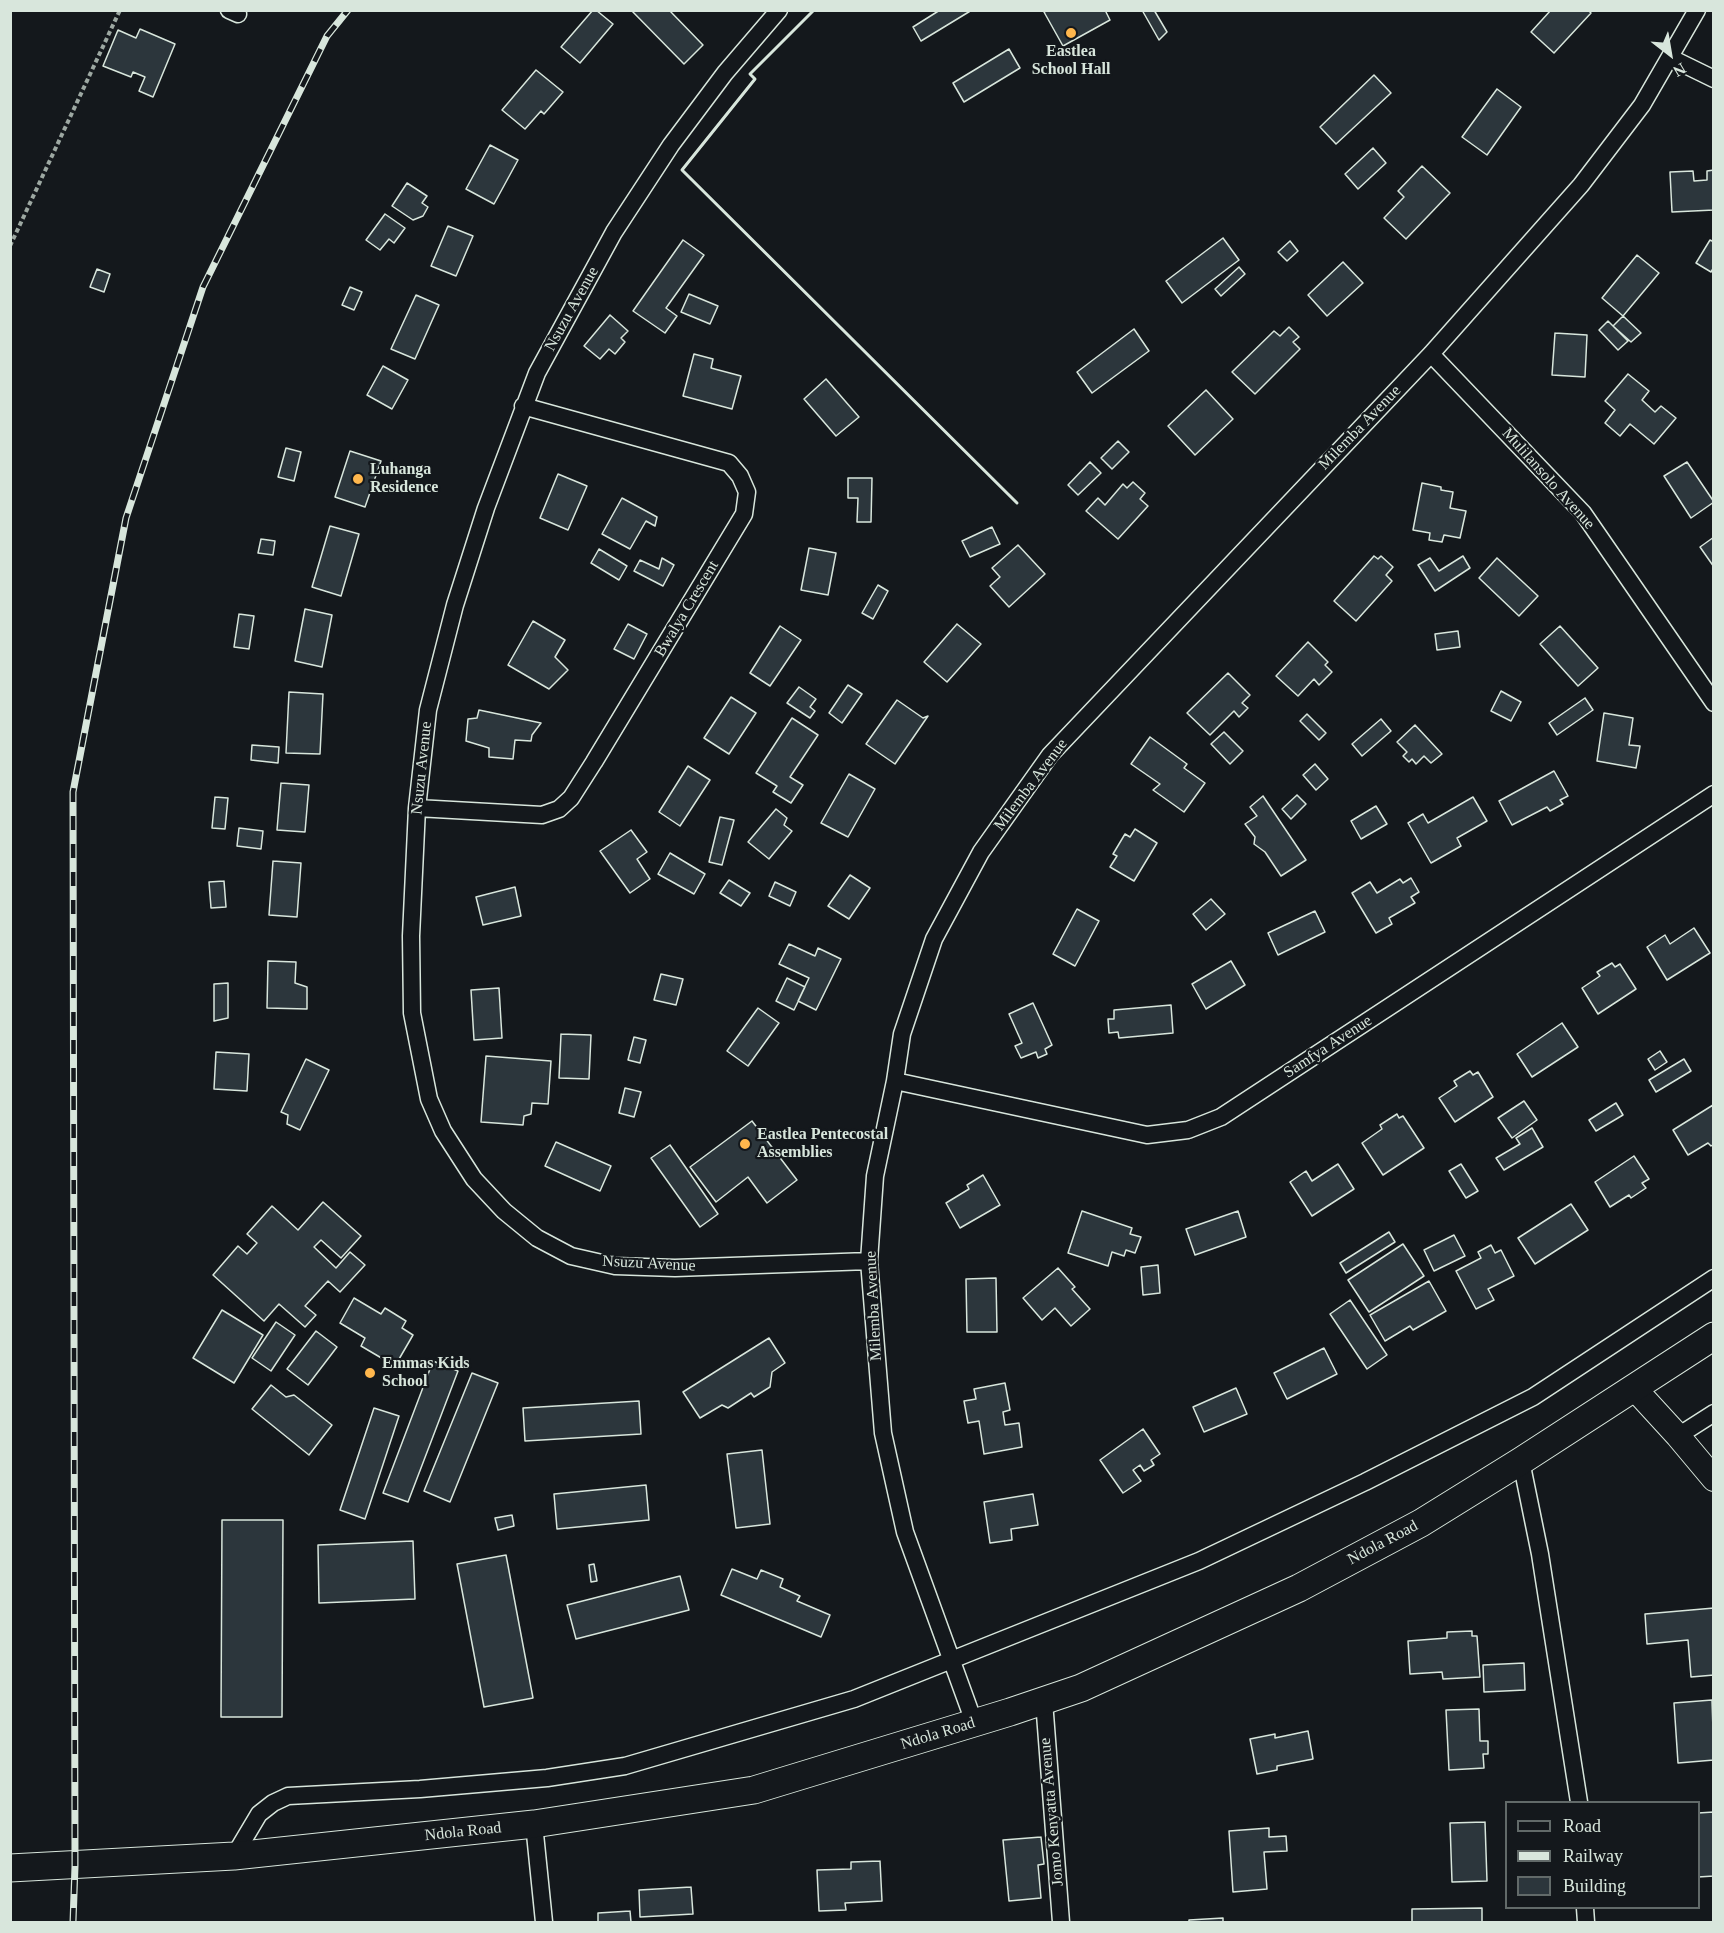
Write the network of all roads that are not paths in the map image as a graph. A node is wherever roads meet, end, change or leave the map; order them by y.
1 (779, 10) edge
2 (1697, 10) edge
3 (1671, 58) junction
4 (1713, 79) edge
5 (1431, 354) junction
6 (523, 406) junction
7 (1713, 703) edge
8 (1713, 794) edge
9 (417, 808) junction
10 (896, 1081) junction
11 (869, 1261) junction
12 (1713, 1278) edge
13 (1713, 1336) edge
14 (1634, 1388) junction
15 (1713, 1413) edge
16 (1678, 1436) junction
17 (1521, 1461) junction
18 (1713, 1479) edge
19 (951, 1661) junction
20 (1044, 1701) junction
21 (974, 1722) junction
22 (1579, 1801) edge
23 (534, 1824) junction
24 (234, 1856) junction
25 (10, 1868) edge
26 (544, 1923) edge
27 (1061, 1923) edge

1 - 6 street, Nsuzu Avenue
2 - 3 street, Milemba Avenue
3 - 4 street
3 - 5 street, Milemba Avenue
5 - 7 street, Mulilansolo Avenue
5 - 10 street, Milemba Avenue
6 - 9 street, Nsuzu Avenue
6 - 9 street, Bwalya Crescent
8 - 10 street, Samfya Avenue
9 - 11 street, Nsuzu Avenue
10 - 11 street, Milemba Avenue
11 - 19 street, Milemba Avenue
12 - 19 street
13 - 14 main road, Ndola Road
14 - 16 street
14 - 17 main road, Ndola Road
15 - 16 street
16 - 18 street
17 - 20 main road, Ndola Road
17 - 22 street
19 - 21 street, Milemba Avenue
19 - 24 street
20 - 21 main road, Ndola Road
20 - 27 street, Jomo Kenyatta Avenue
21 - 23 main road, Ndola Road
23 - 24 main road, Ndola Road
23 - 26 street
24 - 25 main road, Ndola Road

